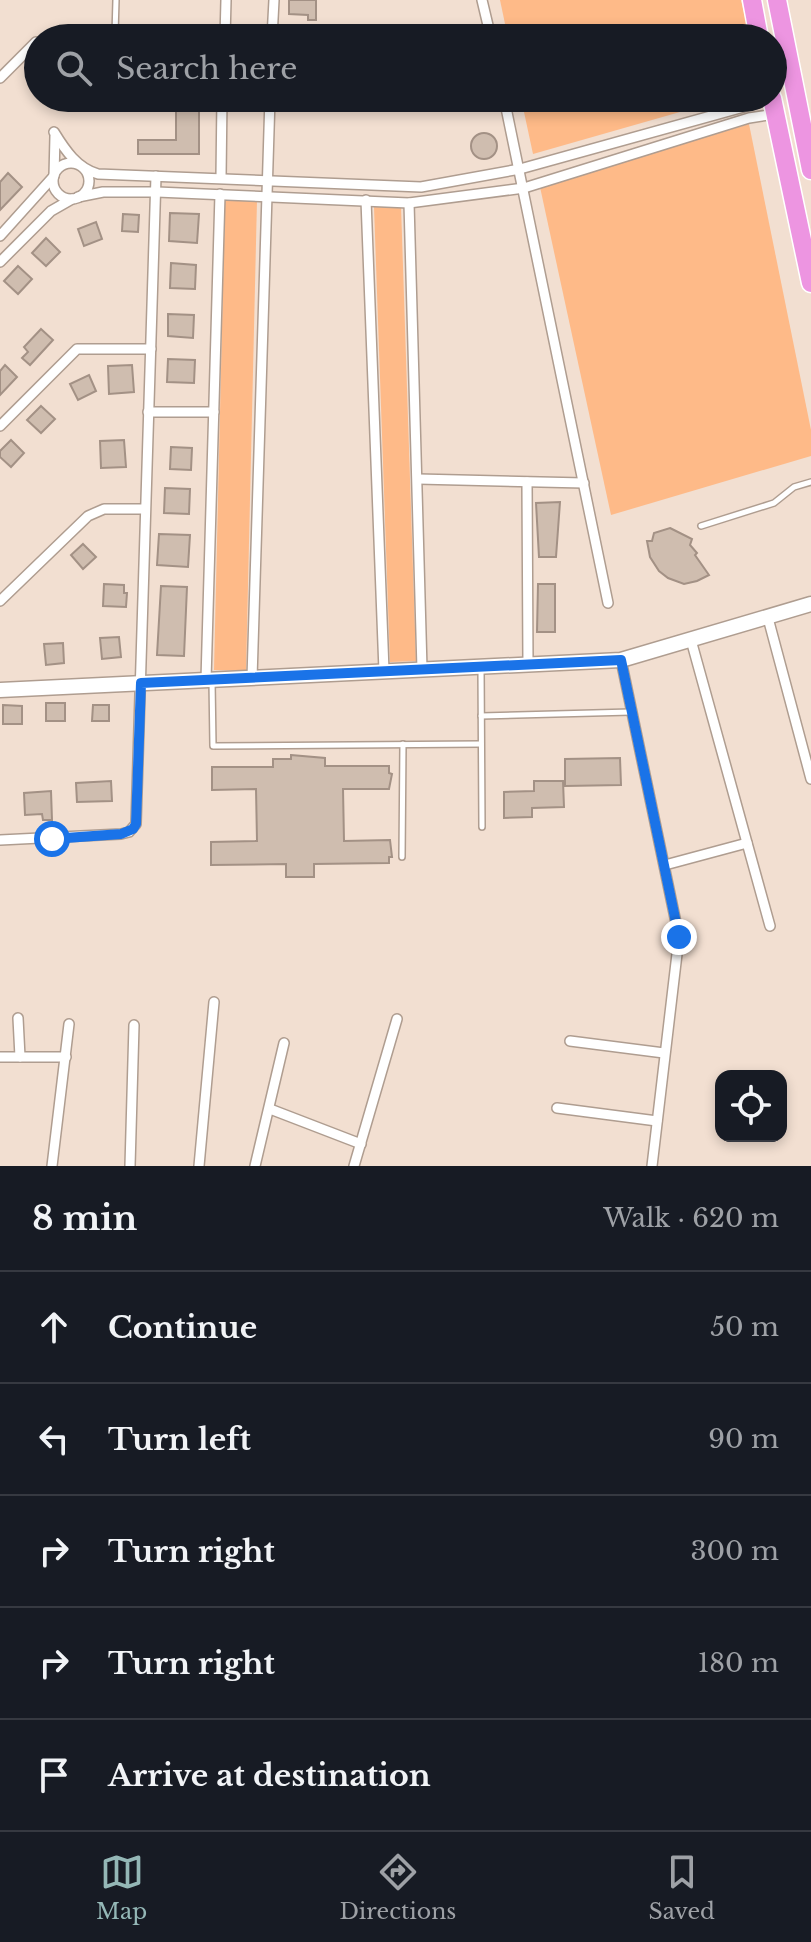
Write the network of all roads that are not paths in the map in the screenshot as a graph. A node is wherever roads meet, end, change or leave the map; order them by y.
1 (116, 0) edge
2 (226, 0) edge
3 (274, 0) edge
4 (482, 0) edge
5 (752, 0) edge
6 (777, 0) edge
7 (115, 24) edge
8 (225, 24) edge
9 (273, 24) edge
10 (488, 24) edge
11 (756, 24) edge
12 (783, 24) edge
13 (787, 41) edge
14 (24, 54) edge
15 (0, 78) edge
16 (222, 112) edge
17 (269, 112) edge
18 (507, 112) edge
19 (765, 112) edge
20 (768, 112) edge
21 (774, 112) edge
22 (781, 112) edge
23 (806, 119) edge
24 (82, 167) junction
25 (520, 169) junction
26 (811, 170) edge
27 (54, 176) junction
28 (156, 176) junction
29 (221, 177) junction
30 (267, 180) junction
31 (524, 188) junction
32 (157, 192) junction
33 (220, 194) junction
34 (267, 195) junction
35 (76, 198) junction
36 (366, 200) junction
37 (409, 203) junction
38 (0, 236) edge
39 (0, 262) edge
40 (811, 283) edge
41 (151, 349) junction
42 (148, 412) junction
43 (214, 412) junction
44 (0, 426) edge
45 (418, 479) junction
46 (527, 482) junction
47 (811, 482) edge
48 (584, 483) junction
49 (144, 509) junction
50 (701, 526) dead end
51 (0, 601) edge
52 (608, 603) dead end
53 (811, 604) edge
54 (768, 618) junction
55 (691, 640) junction
56 (621, 660) junction
57 (528, 664) junction
58 (481, 667) junction
59 (422, 669) junction
60 (384, 671) junction
61 (252, 678) junction
62 (209, 680) junction
63 (141, 683) junction
64 (0, 690) edge
65 (632, 712) junction
66 (481, 716) junction
67 (403, 744) junction
68 (481, 744) junction
69 (811, 779) edge
70 (482, 827) dead end
71 (0, 840) edge
72 (747, 843) junction
73 (402, 857) dead end
74 (665, 865) junction
75 (770, 926) dead end
76 (214, 1002) dead end
77 (18, 1018) dead end
78 (397, 1019) dead end
79 (69, 1024) dead end
80 (134, 1025) dead end
81 (570, 1041) dead end
82 (284, 1043) dead end
83 (664, 1053) junction
84 (0, 1057) edge
85 (20, 1057) junction
86 (66, 1057) junction
87 (557, 1108) dead end
88 (270, 1109) junction
89 (657, 1121) junction
90 (361, 1144) junction
91 (52, 1166) edge
92 (130, 1166) edge
93 (199, 1166) edge
94 (255, 1166) edge
95 (354, 1166) edge
96 (652, 1166) edge

1 - 7 lane
2 - 8 street
3 - 9 street
4 - 10 street
5 - 11 highway
6 - 12 highway
13 - 23 highway
14 - 15 street
16 - 29 street
17 - 30 street
18 - 25 street
19 - 25 street
20 - 31 street
21 - 40 highway
22 - 23 highway
23 - 26 highway
24 - 27 street
24 - 27 street
24 - 28 street
24 - 35 street
25 - 30 street
25 - 31 street
27 - 35 street
27 - 38 street
28 - 29 street
28 - 32 street
29 - 30 street
30 - 34 street
31 - 37 street
31 - 48 street
32 - 33 street
32 - 35 street
32 - 41 street
33 - 34 street
33 - 43 street
34 - 36 street
34 - 61 street
35 - 39 street
36 - 37 street
36 - 60 street
37 - 45 street
41 - 42 street
41 - 44 street
42 - 43 street
42 - 49 street
43 - 62 street
45 - 46 street
45 - 59 street
46 - 48 street
46 - 57 street
47 - 50 lane
48 - 52 street
49 - 51 street
49 - 63 street
53 - 54 street
54 - 55 street
54 - 69 street
55 - 56 street
55 - 72 street
56 - 57 street
56 - 65 street
57 - 58 street
58 - 59 street
58 - 66 lane
59 - 60 street
60 - 61 street
61 - 62 street
62 - 63 street
62 - 67 lane
63 - 64 street
63 - 71 street
65 - 66 lane
65 - 74 street
66 - 68 lane
67 - 68 lane
67 - 73 lane
68 - 70 lane
72 - 74 street
72 - 75 street
74 - 83 street
76 - 93 street
77 - 85 street
78 - 90 street
79 - 86 street
80 - 92 street
81 - 83 street
82 - 88 street
83 - 89 street
84 - 85 street
85 - 86 street
86 - 91 street
87 - 89 street
88 - 90 street
88 - 94 street
89 - 96 street
90 - 95 street

